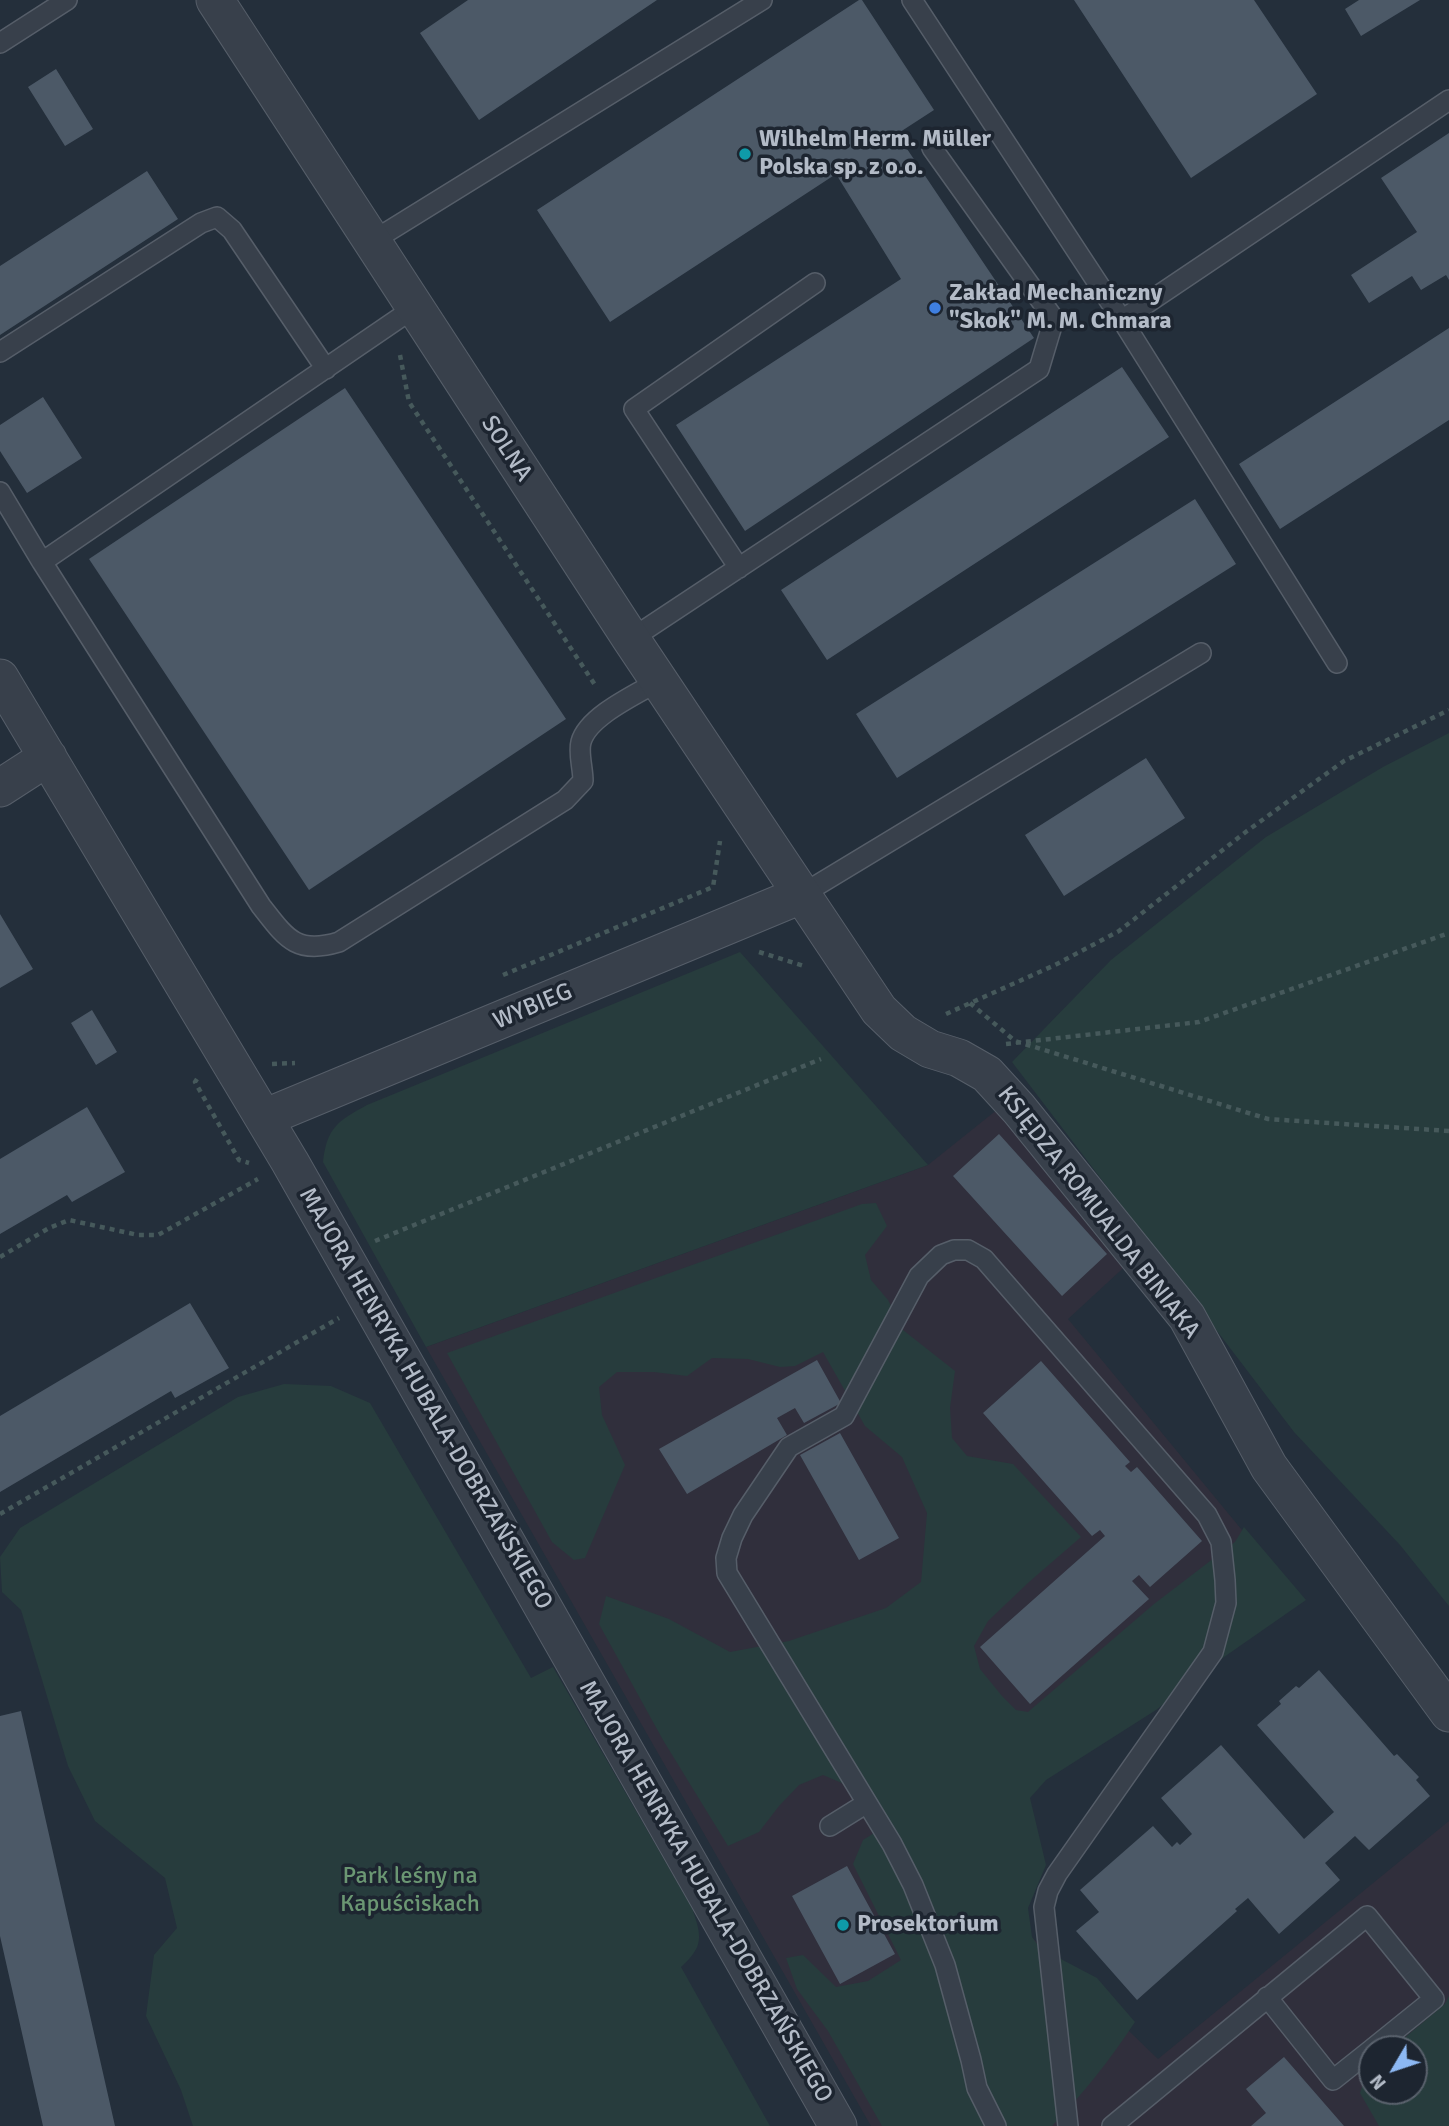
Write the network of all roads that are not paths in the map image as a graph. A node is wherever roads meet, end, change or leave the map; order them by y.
1 (67, 0) edge
2 (215, 0) edge
3 (762, 0) edge
4 (912, 0) edge
5 (0, 43) edge
6 (1449, 100) edge
7 (932, 148) dead end
8 (371, 242) junction
9 (815, 283) dead end
10 (414, 308) junction
11 (1122, 320) junction
12 (0, 352) edge
13 (326, 369) junction
14 (0, 492) edge
15 (42, 562) junction
16 (739, 568) junction
17 (631, 639) junction
18 (1201, 653) dead end
19 (1337, 663) dead end
20 (0, 678) edge
21 (659, 681) junction
22 (48, 757) junction
23 (0, 788) edge
24 (801, 895) junction
25 (264, 1118) junction
26 (1449, 1713) edge
27 (867, 1803) junction
28 (830, 1826) dead end
29 (1267, 1997) junction
30 (1389, 2035) edge
31 (1358, 2060) edge
32 (838, 2126) edge
33 (996, 2126) edge
34 (1068, 2126) edge
35 (1112, 2126) edge

1 - 5 lane
2 - 8 street, SOLNA
3 - 8 lane
4 - 11 lane
6 - 11 lane
7 - 16 lane
8 - 10 street, SOLNA
9 - 16 lane
10 - 13 lane
10 - 17 street, SOLNA
11 - 19 lane
12 - 13 lane
13 - 15 lane
14 - 15 lane
15 - 21 lane
16 - 17 lane
17 - 21 street, SOLNA
18 - 24 lane
20 - 22 street, MAJORA HENRYKA HUBALA-DOBRZAŃSKIEGO
21 - 24 street, SOLNA
22 - 23 street
22 - 25 street, MAJORA HENRYKA HUBALA-DOBRZAŃSKIEGO
24 - 25 street, WYBIEG
24 - 26 street, KSIĘDZA ROMUALDA BINIAKA
25 - 32 street, MAJORA HENRYKA HUBALA-DOBRZAŃSKIEGO
27 - 28 lane
27 - 33 lane
27 - 34 lane
29 - 30 lane
29 - 31 lane
29 - 35 lane

